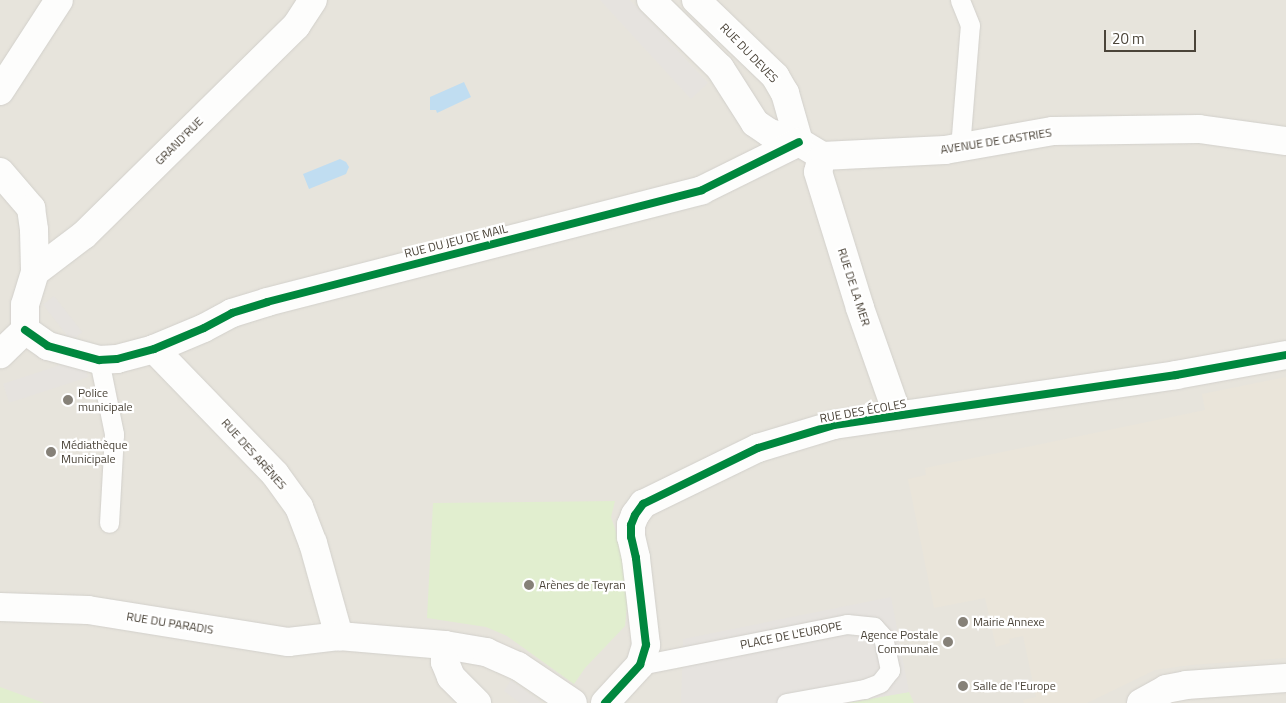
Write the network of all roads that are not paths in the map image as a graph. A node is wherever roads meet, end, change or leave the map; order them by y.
1 (59, 0) edge
2 (313, 0) edge
3 (651, 0) edge
4 (696, 0) edge
5 (960, 0) edge
6 (0, 92) edge
7 (1286, 141) edge
8 (799, 142) junction
9 (960, 148) junction
10 (822, 156) junction
11 (0, 172) edge
12 (35, 272) junction
13 (25, 330) junction
14 (154, 349) junction
15 (0, 354) edge
16 (1286, 355) edge
17 (108, 360) junction
18 (898, 416) junction
19 (109, 524) dead end
20 (0, 607) edge
21 (339, 636) junction
22 (445, 646) junction
23 (640, 665) junction
24 (1286, 678) edge
25 (477, 703) edge
26 (573, 703) edge
27 (604, 703) edge
28 (786, 703) edge
29 (1141, 703) edge

1 - 6 street
2 - 12 street, GRAND'RUE
3 - 8 street
4 - 8 street, RUE DU DEVES
5 - 9 lane
7 - 9 street, AVENUE DE CASTRIES
8 - 10 street
8 - 14 street, RUE DU JEU DE MAIL
9 - 10 street, AVENUE DE CASTRIES
10 - 18 street, RUE DE LA MER
11 - 12 street
12 - 13 street
13 - 15 street
13 - 17 street
14 - 17 street, RUE DU JEU DE MAIL
14 - 21 street, RUE DES ARÈNES
16 - 18 street, RUE DES ÉCOLES
17 - 19 lane
18 - 23 street, RUE DES ÉCOLES
20 - 21 street, RUE DU PARADIS
21 - 22 street, RUE DU PARADIS
22 - 25 street
22 - 26 street, RUE DU PARADIS
23 - 27 street
23 - 28 lane, PLACE DE L'EUROPE
24 - 29 street

